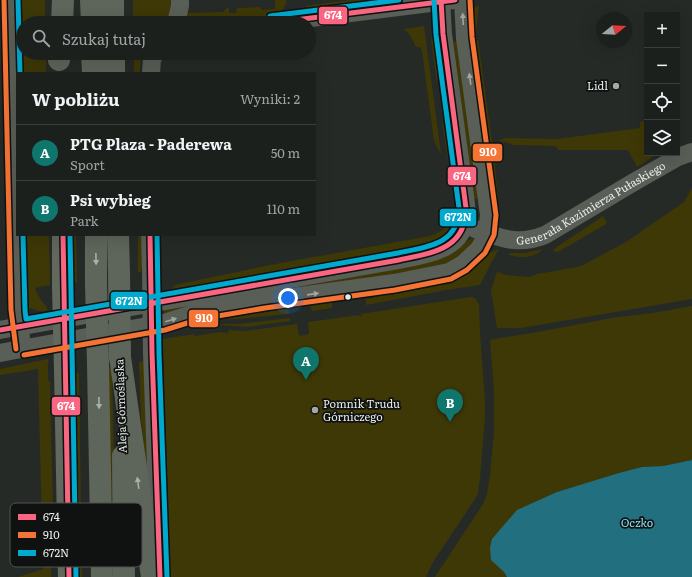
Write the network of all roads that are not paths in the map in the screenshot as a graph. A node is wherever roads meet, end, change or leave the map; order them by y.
1 (11, 0) edge
2 (56, 0) edge
3 (63, 0) edge
4 (91, 0) edge
5 (113, 0) edge
6 (180, 0) edge
7 (463, 0) edge
8 (446, 1) edge
9 (57, 16) edge
10 (62, 16) edge
11 (92, 16) edge
12 (113, 16) edge
13 (178, 16) edge
14 (316, 17) edge
15 (92, 60) edge
16 (114, 60) edge
17 (152, 60) edge
18 (93, 72) edge
19 (114, 72) edge
20 (151, 72) edge
21 (692, 152) edge
22 (16, 221) edge
23 (464, 225) junction
24 (487, 233) junction
25 (16, 236) edge
26 (62, 236) edge
27 (96, 236) edge
28 (118, 236) edge
29 (150, 236) edge
30 (20, 327) junction
31 (0, 330) edge
32 (23, 348) junction
33 (0, 353) edge
34 (120, 357) junction
35 (68, 503) edge
36 (101, 503) edge
37 (123, 503) edge
38 (141, 503) edge
39 (142, 508) edge
40 (69, 567) edge
41 (102, 567) edge
42 (124, 567) edge
43 (69, 577) edge
44 (102, 577) edge
45 (124, 577) edge
46 (152, 577) edge
47 (160, 577) edge

1 - 22 street
2 - 9 street
3 - 10 highway
4 - 11 highway
5 - 12 highway
6 - 13 street
24 -> 7 street
8 - 14 street
8 - 23 street
15 - 18 highway
16 - 19 highway
17 - 20 street
21 - 24 street, Generała Kazimierza Pułaskiego
23 - 24 street, Generała Kazimierza Pułaskiego
23 - 30 street
32 -> 24 street
25 - 30 street
26 - 35 main road, bridge
27 -> 36 highway, bridge
28 - 34 highway, Aleja Górnośląska, bridge
29 - 47 street, bridge
30 - 31 street
30 - 32 street
32 - 33 street
34 - 37 highway, Aleja Górnośląska
38 -> 34 highway
46 -> 39 highway
40 - 43 main road, bridge
41 -> 44 highway, bridge
42 - 45 highway, Aleja Górnośląska

